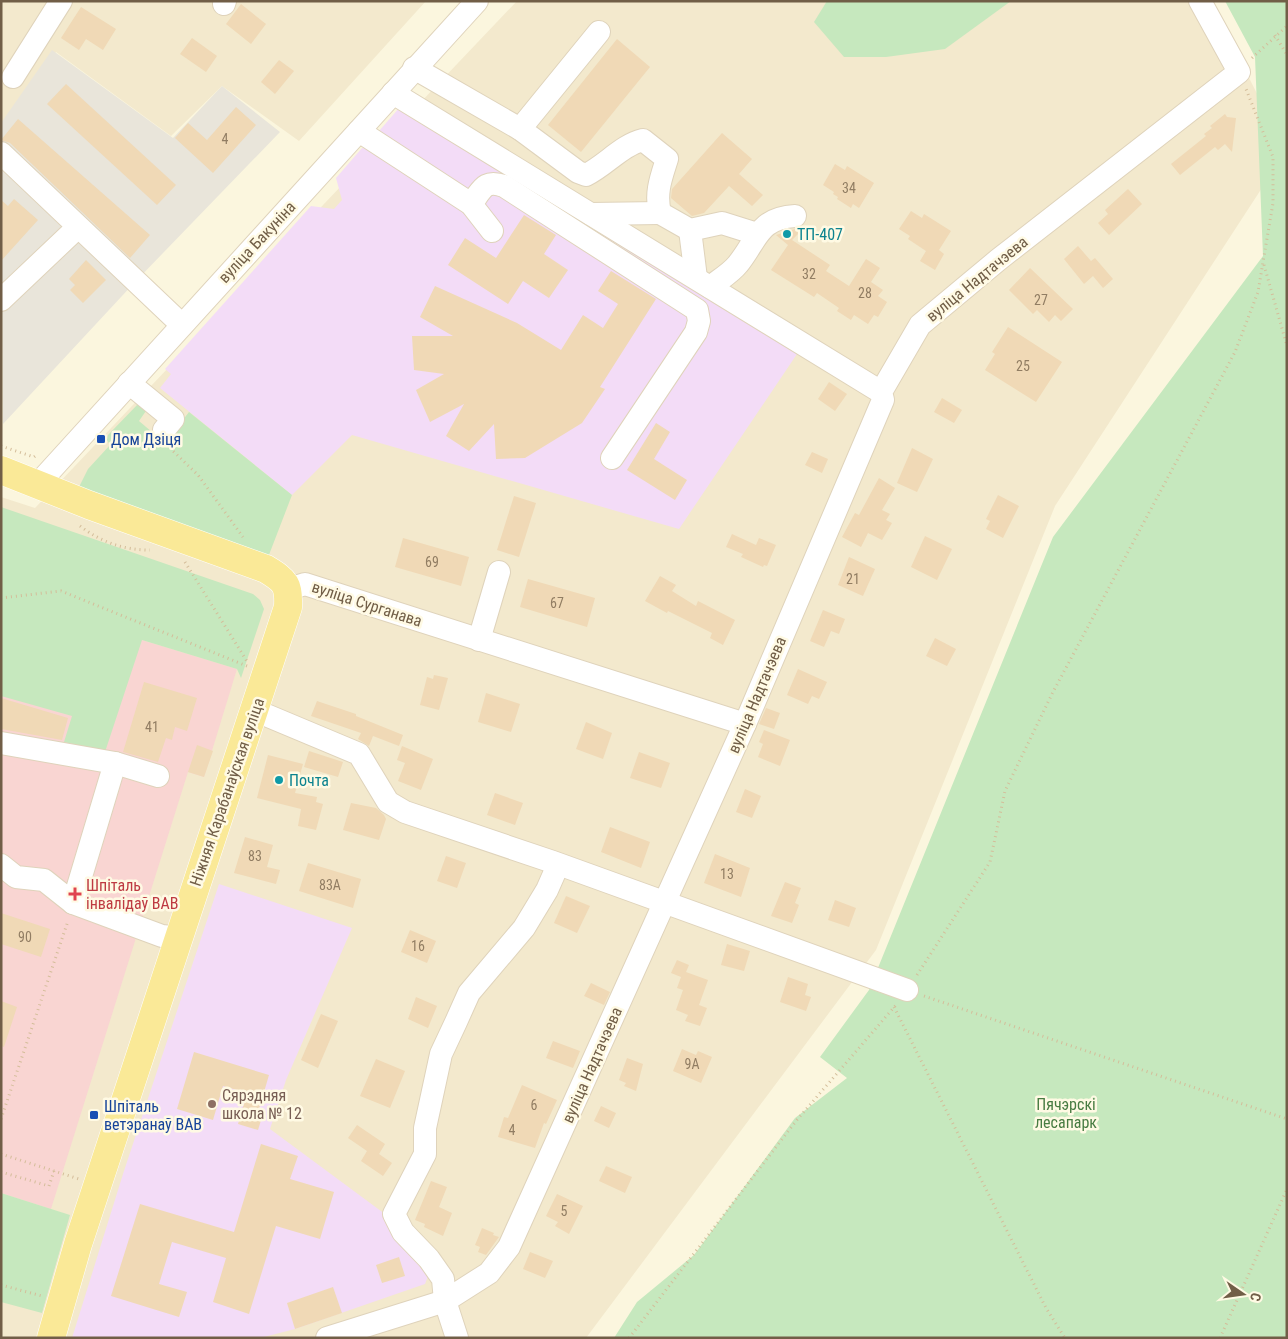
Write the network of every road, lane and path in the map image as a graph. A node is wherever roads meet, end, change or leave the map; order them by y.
1 (61, 1) edge
2 (477, 1) edge
3 (1200, 1) edge
4 (1287, 26) edge
5 (599, 32) dead end
6 (1275, 35) junction
7 (1287, 55) edge
8 (414, 68) junction
9 (1238, 72) junction
10 (14, 77) dead end
11 (393, 93) junction
12 (520, 129) junction
13 (359, 131) junction
14 (1, 154) edge
15 (471, 204) junction
16 (660, 213) junction
17 (592, 214) junction
18 (795, 216) dead end
19 (78, 227) junction
20 (690, 230) junction
21 (492, 231) dead end
22 (757, 234) junction
23 (1263, 262) junction
24 (703, 282) junction
25 (1, 300) edge
26 (182, 325) junction
27 (1287, 346) edge
28 (129, 383) junction
29 (881, 392) junction
30 (164, 430) joint
31 (1, 446) edge
32 (44, 449) dead end
33 (612, 458) dead end
34 (1, 470) edge
35 (38, 484) junction
36 (74, 521) dead end
37 (246, 542) dead end
38 (156, 550) dead end
39 (189, 558) dead end
40 (500, 572) dead end
41 (289, 589) junction
42 (1, 598) edge
43 (479, 640) junction
44 (254, 710) junction
45 (745, 724) junction
46 (1, 743) edge
47 (115, 763) junction
48 (158, 776) dead end
49 (558, 864) junction
50 (6, 874) edge
51 (73, 903) junction
52 (665, 903) junction
53 (178, 938) junction
54 (901, 999) junction
55 (1, 1119) edge
56 (1287, 1119) edge
57 (1, 1154) edge
58 (54, 1171) junction
59 (1, 1172) edge
60 (80, 1179) dead end
61 (1287, 1188) edge
62 (1, 1285) edge
63 (45, 1297) dead end
64 (445, 1301) junction
65 (51, 1338) edge
66 (327, 1338) edge
67 (457, 1338) edge
68 (629, 1338) edge
69 (1065, 1338) edge
70 (1220, 1338) edge

1 - 10 street
2 - 8 street, вуліца Бакуніна
3 - 9 street
4 - 6 path
5 - 12 street
6 - 7 path
6 - 9 path
8 - 11 street, вуліца Бакуніна
8 - 12 street
9 - 23 path
9 - 29 street, вуліца Надтачэева
11 - 13 street, вуліца Бакуніна
11 - 17 street
12 - 16 street
13 - 15 street
13 - 26 street, вуліца Бакуніна
14 - 19 street
15 - 21 street
15 - 33 street
16 - 17 street
16 - 20 street
17 - 24 street
18 - 22 street
19 - 25 street
19 - 26 street
20 - 22 street
20 - 24 street
22 - 24 street
23 - 27 path
23 - 54 path
24 - 29 street
26 - 28 street, вуліца Бакуніна
28 - 30 street
28 - 35 street, вуліца Бакуніна
29 - 45 street, вуліца Надтачэева
30 - 37 path
31 - 32 path
34 - 35 main road, вуліца Сурганава
35 - 41 main road, вуліца Сурганава
36 - 38 path
39 - 42 path
40 - 43 street
41 - 43 street, вуліца Сурганава
41 - 44 main road, Ніжняя Карабанаўская вуліца
43 - 45 street, вуліца Сурганава
44 - 49 street
44 - 53 main road, Ніжняя Карабанаўская вуліца
45 - 52 street, вуліца Надтачэева
46 - 47 street
47 - 48 street
47 - 51 street
49 - 52 street
49 - 64 street
50 - 51 street
51 - 53 street
51 - 55 path
52 - 54 street
52 - 64 street, вуліца Надтачэева
53 - 65 main road, Ніжняя Карабанаўская вуліца
54 - 56 path
54 - 68 path
54 - 69 path
57 - 58 path
58 - 59 path
58 - 60 path
61 - 70 path
62 - 63 path
64 - 66 street, вуліца Надтачэева
64 - 67 street

